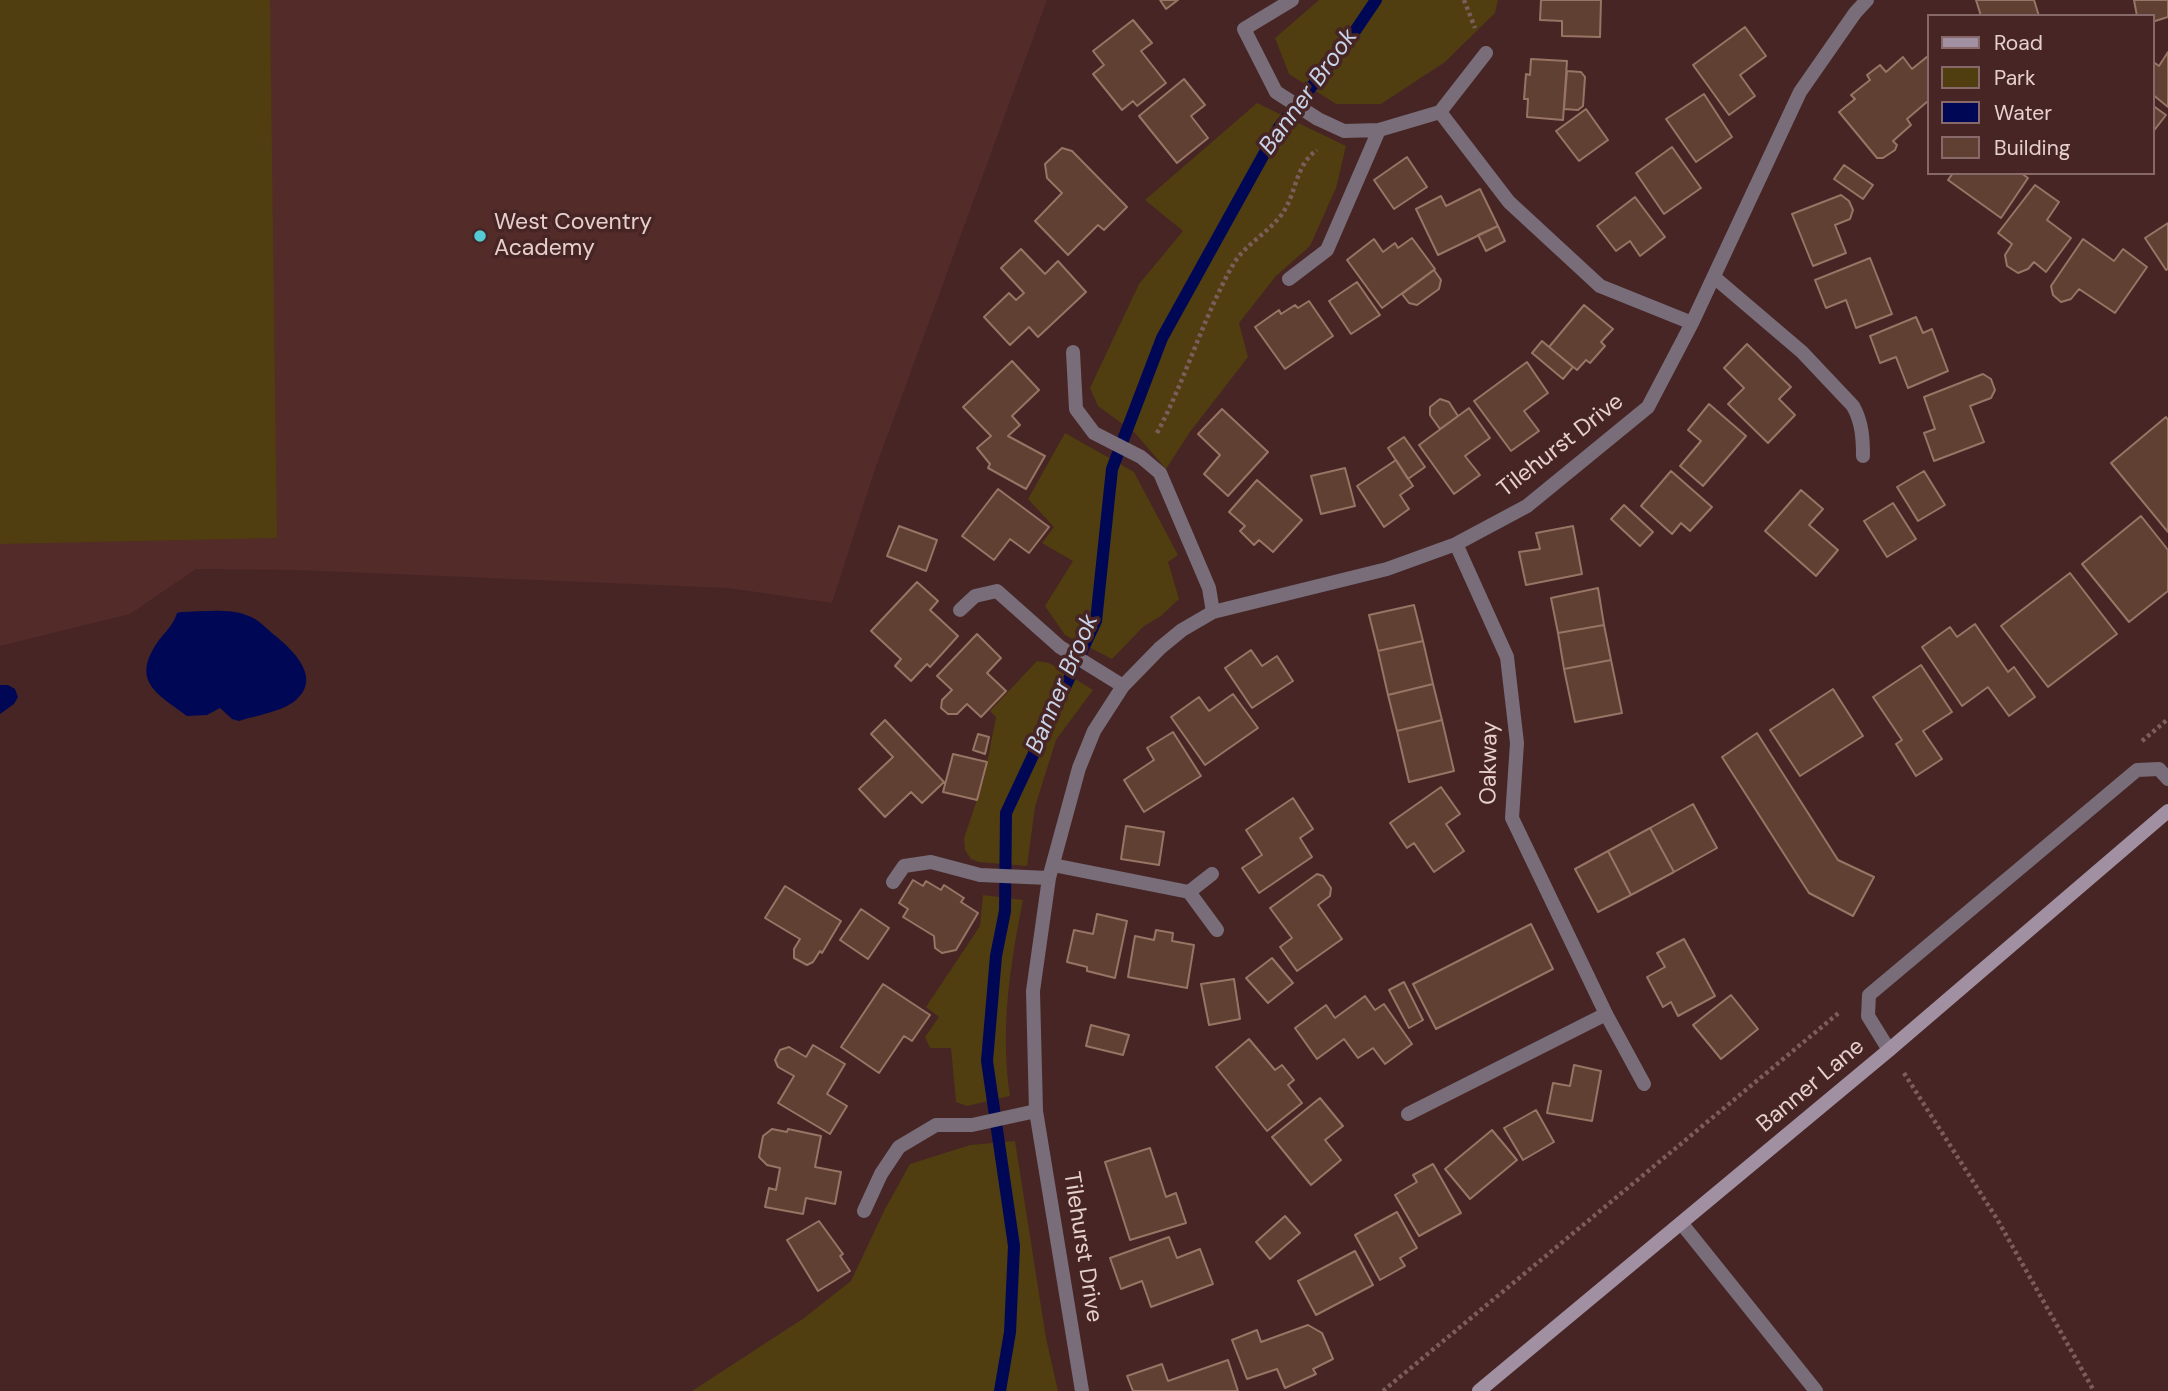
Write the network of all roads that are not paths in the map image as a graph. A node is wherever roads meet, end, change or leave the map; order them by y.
1 (1292, 0) edge
2 (1867, 0) edge
3 (1486, 53) dead end
4 (1440, 112) junction
5 (1379, 131) junction
6 (1714, 277) junction
7 (1289, 279) dead end
8 (1692, 323) junction
9 (1073, 352) dead end
10 (1863, 456) dead end
11 (1456, 544) junction
12 (960, 610) dead end
13 (1213, 612) junction
14 (1123, 686) junction
15 (2168, 779) edge
16 (2168, 811) edge
17 (1051, 872) junction
18 (1212, 874) dead end
19 (893, 882) dead end
20 (1189, 892) junction
21 (1217, 930) dead end
22 (1606, 1014) junction
23 (1889, 1049) junction
24 (1644, 1084) dead end
25 (1037, 1111) junction
26 (1408, 1114) dead end
27 (864, 1211) dead end
28 (1682, 1224) junction
29 (1082, 1391) edge
30 (1479, 1391) edge
31 (1816, 1391) edge

1 - 5 street
2 - 6 street, Tilehurst Drive
3 - 4 street
4 - 5 street
4 - 8 street
5 - 7 street
6 - 8 street, Tilehurst Drive
6 - 10 street
8 - 11 street, Tilehurst Drive
9 - 13 street
11 - 13 street, Tilehurst Drive
11 - 22 street, Oakway
12 - 14 street
13 - 14 street, Tilehurst Drive
14 - 17 street, Tilehurst Drive
15 - 23 street
16 - 23 street, Banner Lane
17 - 19 street
17 - 20 street
17 - 25 street, Tilehurst Drive
18 - 20 street
20 - 21 street
22 - 24 street, Oakway
22 - 26 street
23 - 28 street, Banner Lane
25 - 27 street
25 - 29 street, Tilehurst Drive
28 - 30 street, Banner Lane
28 - 31 street

